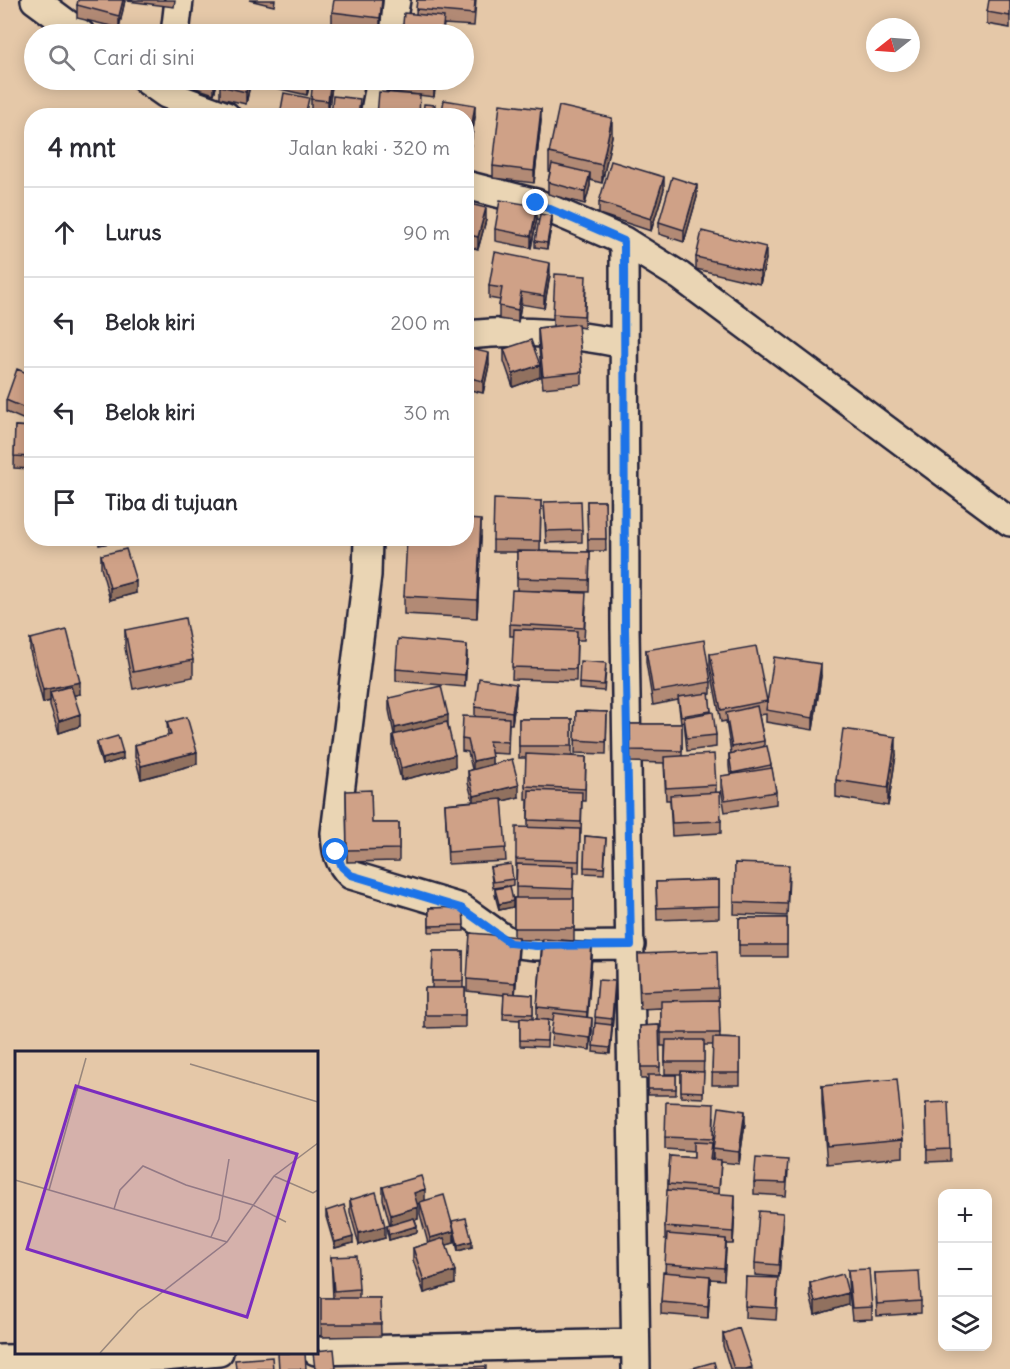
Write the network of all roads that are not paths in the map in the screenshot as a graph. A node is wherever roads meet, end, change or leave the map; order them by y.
1 (35, 0) edge
2 (179, 0) edge
3 (396, 0) edge
4 (67, 24) edge
5 (176, 24) edge
6 (392, 24) edge
7 (176, 90) edge
8 (379, 90) edge
9 (211, 108) edge
10 (376, 108) edge
11 (474, 187) edge
12 (624, 241) junction
13 (474, 334) edge
14 (624, 344) junction
15 (1010, 522) edge
16 (368, 546) edge
17 (631, 945) junction
18 (318, 1351) edge
19 (208, 1354) edge
20 (636, 1356) edge
21 (0, 1359) edge

1 - 4 street
2 - 5 street
3 - 6 street
7 - 9 street
8 - 10 street
11 - 12 street
12 - 14 street
12 - 15 street
13 - 14 street
14 - 17 street
16 - 17 street
17 - 20 street
18 - 20 street
19 - 21 street

